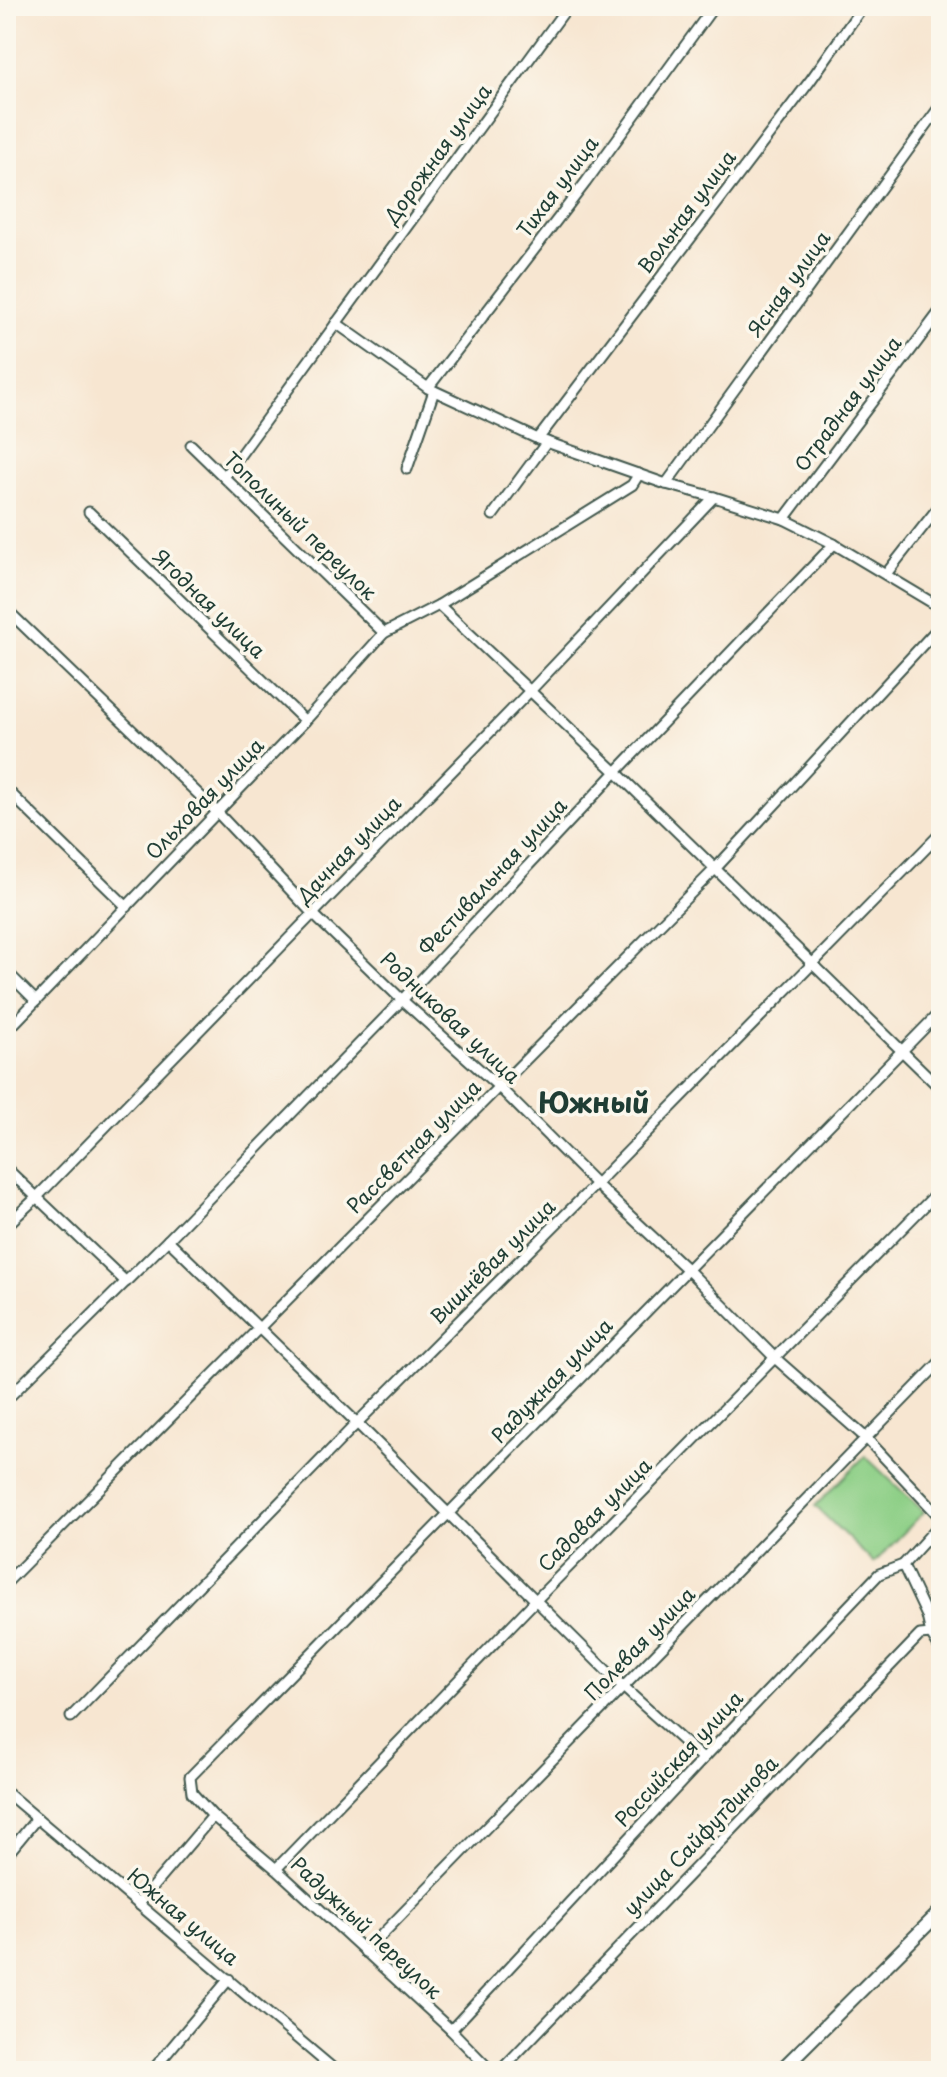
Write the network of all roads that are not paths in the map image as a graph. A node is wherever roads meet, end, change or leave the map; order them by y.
1 (568, 6) edge
2 (714, 6) edge
3 (863, 6) edge
4 (941, 105) edge
5 (941, 310) edge
6 (336, 323) junction
7 (431, 389) junction
8 (542, 440) junction
9 (191, 445) dead end
10 (407, 469) dead end
11 (639, 474) junction
12 (224, 477) junction
13 (666, 484) junction
14 (714, 497) junction
15 (941, 504) edge
16 (89, 512) dead end
17 (493, 515) dead end
18 (784, 519) junction
19 (834, 544) junction
20 (886, 574) junction
21 (439, 605) junction
22 (941, 608) edge
23 (6, 609) edge
24 (941, 625) edge
25 (384, 633) junction
26 (530, 691) junction
27 (305, 721) junction
28 (616, 772) junction
29 (6, 789) edge
30 (217, 812) junction
31 (941, 833) edge
32 (715, 869) junction
33 (127, 907) junction
34 (312, 913) junction
35 (813, 964) junction
36 (6, 971) edge
37 (402, 1000) junction
38 (36, 1001) junction
39 (941, 1011) edge
40 (6, 1032) edge
41 (901, 1051) junction
42 (499, 1087) junction
43 (941, 1089) edge
44 (6, 1168) edge
45 (596, 1184) junction
46 (941, 1189) edge
47 (36, 1198) junction
48 (6, 1226) edge
49 (168, 1240) junction
50 (687, 1269) junction
51 (126, 1282) junction
52 (260, 1328) junction
53 (775, 1358) junction
54 (941, 1361) edge
55 (6, 1400) edge
56 (357, 1423) junction
57 (866, 1438) junction
58 (448, 1514) junction
59 (941, 1521) edge
60 (903, 1565) junction
61 (6, 1583) edge
62 (535, 1601) junction
63 (931, 1634) junction
64 (941, 1650) edge
65 (623, 1687) junction
66 (71, 1717) dead end
67 (703, 1759) junction
68 (190, 1777) joint
69 (6, 1792) edge
70 (213, 1816) junction
71 (37, 1818) junction
72 (6, 1856) edge
73 (276, 1869) junction
74 (138, 1904) junction
75 (941, 1911) edge
76 (365, 1952) junction
77 (229, 1979) junction
78 (451, 2030) junction
79 (152, 2071) edge
80 (336, 2071) edge
81 (491, 2071) edge
82 (500, 2071) edge
83 (780, 2071) edge

1 - 6 street, Дорожная улица
2 - 7 street, Тихая улица
3 - 8 street, Вольная улица
4 - 13 street, Ясная улица
5 - 18 street, Отрадная улица
6 - 7 street
6 - 12 street, Дорожная улица
7 - 8 street
7 - 10 street, Тихая улица
8 - 11 street
8 - 17 street, Вольная улица
9 - 12 street, Тополиный переулок
11 - 13 street
11 - 21 street, Ольховая улица
12 - 25 street, Тополиный переулок
13 - 14 street
14 - 18 street
14 - 26 street, Дачная улица
15 - 20 street
16 - 27 street, Ягодная улица
18 - 19 street
19 - 20 street
19 - 28 street, Фестивальная улица
20 - 22 street
21 - 25 street, Ольховая улица
21 - 26 street
23 - 30 street, Родниковая улица
24 - 32 street, Рассветная улица
25 - 27 street, Ольховая улица
26 - 28 street
26 - 34 street, Дачная улица
27 - 30 street, Ольховая улица
28 - 32 street
28 - 37 street, Фестивальная улица
29 - 33 street
30 - 33 street, Ольховая улица
30 - 34 street, Родниковая улица
31 - 35 street, Вишнёвая улица
32 - 35 street
32 - 42 street, Рассветная улица
33 - 38 street, Ольховая улица
34 - 37 street, Родниковая улица
34 - 47 street, Дачная улица
35 - 41 street
35 - 45 street, Вишнёвая улица
36 - 38 street
37 - 42 street, Родниковая улица
37 - 49 street, Фестивальная улица
38 - 40 street, Ольховая улица
39 - 41 street, Радужная улица
41 - 43 street
41 - 50 street, Радужная улица
42 - 45 street, Родниковая улица
42 - 52 street, Рассветная улица
44 - 47 street
45 - 50 street, Родниковая улица
45 - 56 street, Вишнёвая улица
46 - 53 street, Садовая улица
47 - 48 street, Дачная улица
47 - 51 street
49 - 51 street, Фестивальная улица
49 - 52 street
50 - 53 street, Родниковая улица
50 - 58 street, Радужная улица
51 - 55 street, Фестивальная улица
52 - 56 street
52 - 61 street, Рассветная улица
53 - 57 street, Родниковая улица
53 - 62 street, Садовая улица
54 - 57 street, Полевая улица
56 - 58 street
56 - 66 street, Вишнёвая улица
57 - 59 street, Родниковая улица
57 - 65 street, Полевая улица
58 - 62 street
58 - 68 street, Радужная улица
59 - 60 street, Российская улица
60 - 63 street
60 - 67 street, Российская улица
62 - 65 street
62 - 73 street, Садовая улица
63 - 64 street
63 - 82 street, улица Сайфутдинова
65 - 67 street
65 - 76 street, Полевая улица
67 - 78 street, Российская улица
68 - 70 street, Радужный переулок
69 - 71 street, Южная улица
70 - 73 street, Радужный переулок
70 - 74 street
71 - 72 street
71 - 74 street, Южная улица
73 - 76 street, Радужный переулок
74 - 77 street, Южная улица
75 - 83 main road
76 - 78 street, Радужный переулок
77 - 79 street
77 - 80 street, Южная улица
78 - 81 street, Радужный переулок

